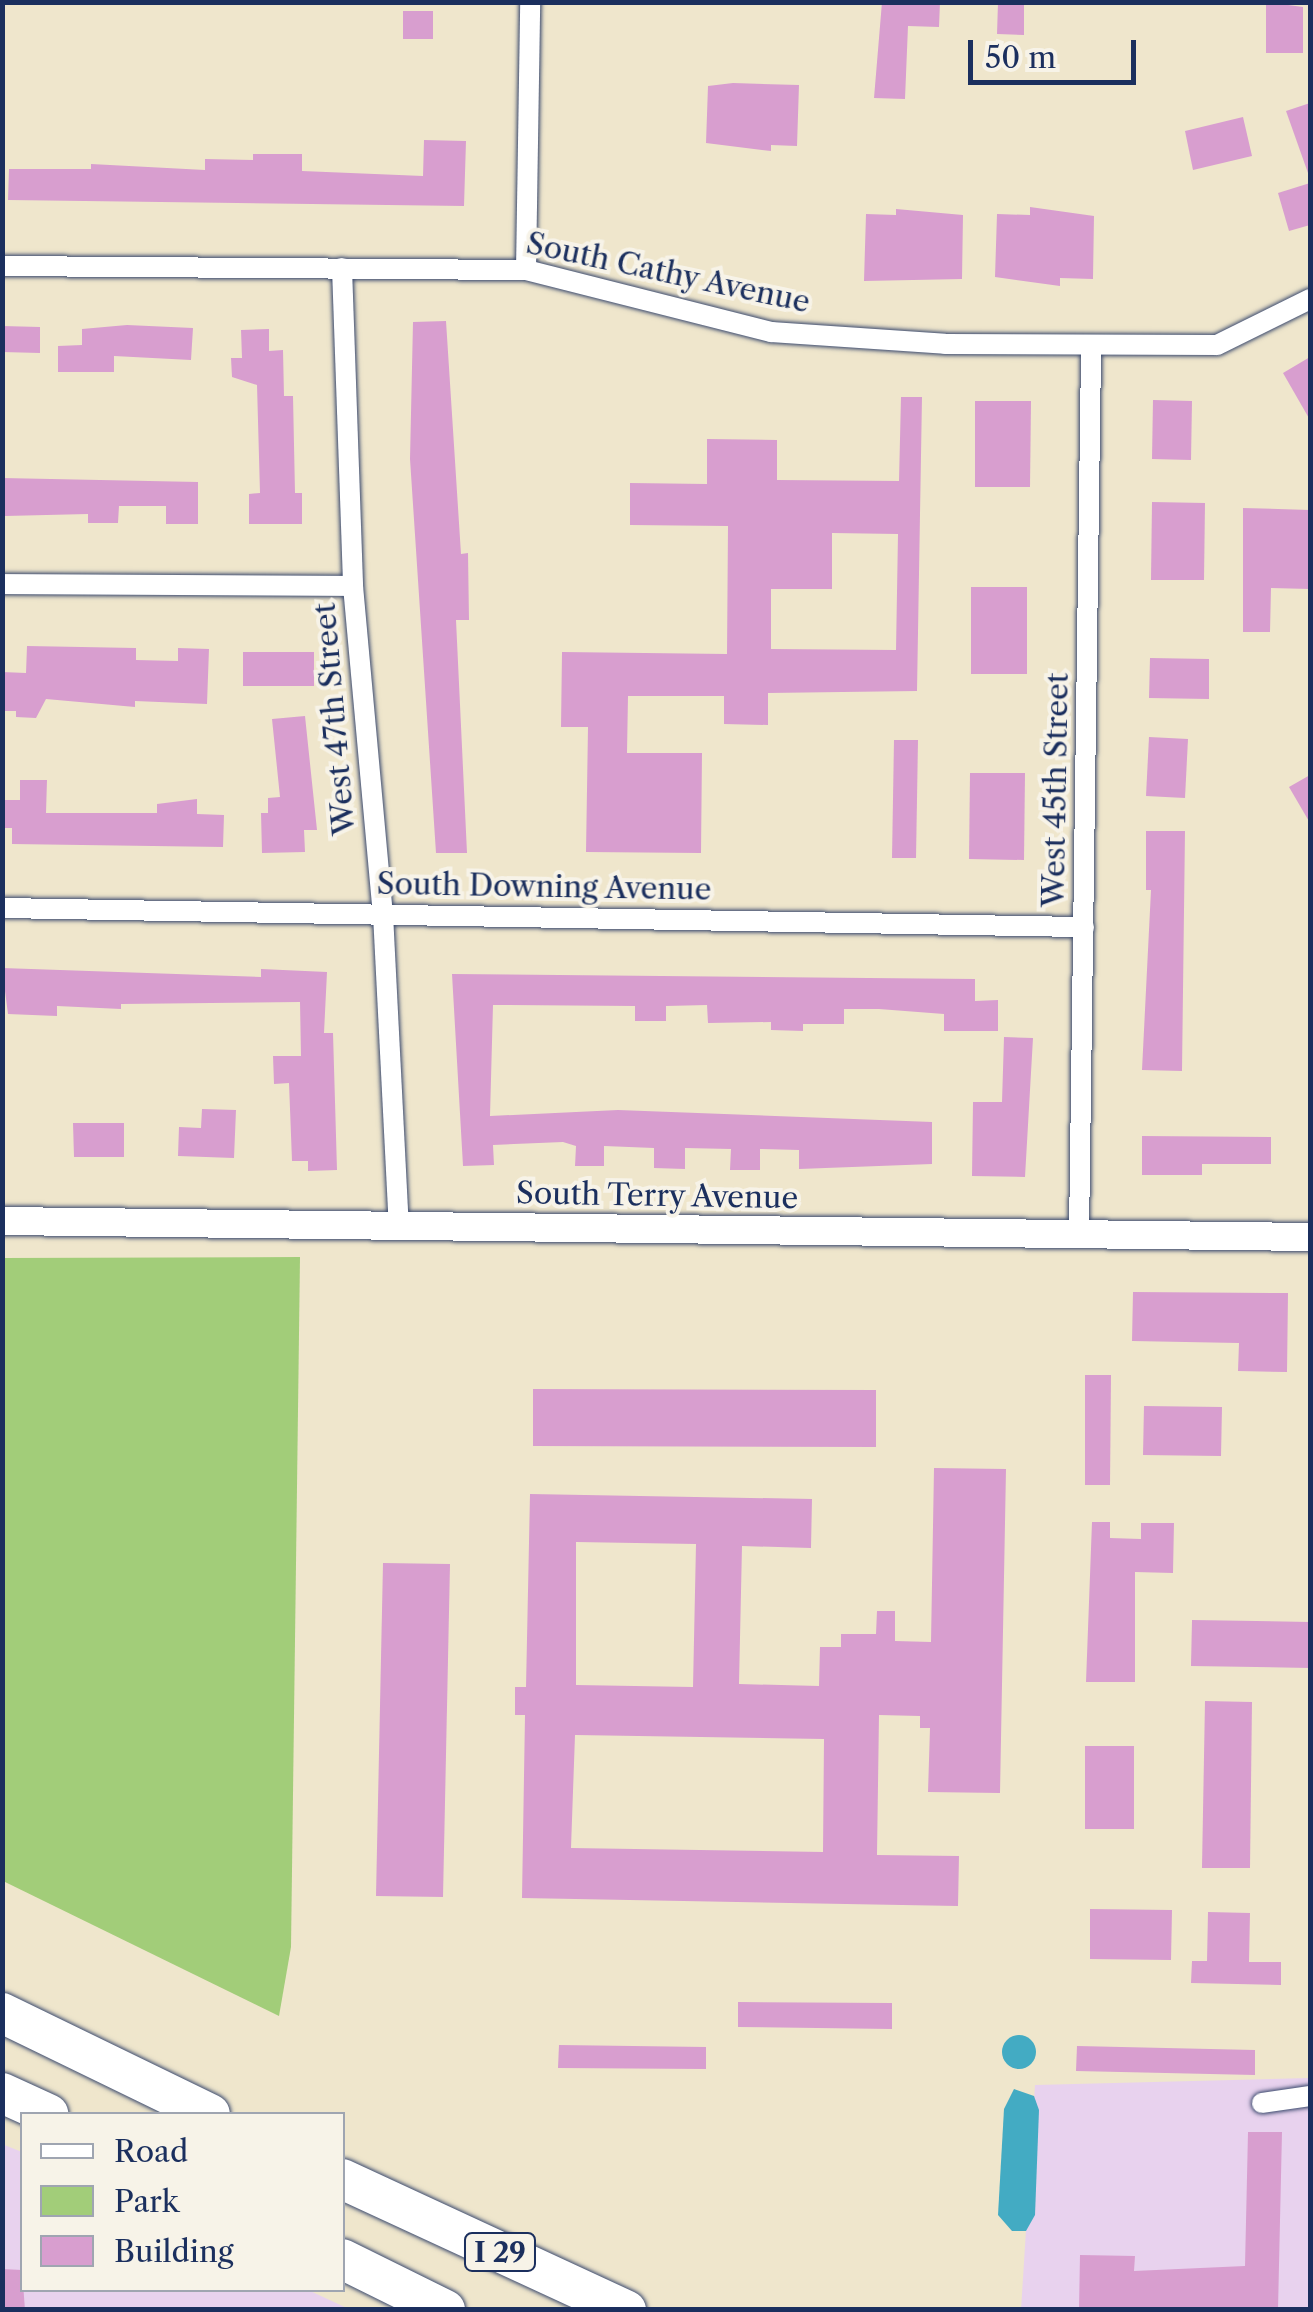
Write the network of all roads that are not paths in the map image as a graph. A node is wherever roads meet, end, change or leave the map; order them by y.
1 (530, 2) edge
2 (2, 266) edge
3 (342, 268) junction
4 (526, 270) junction
5 (1310, 299) edge
6 (1091, 346) junction
7 (2, 584) edge
8 (353, 586) junction
9 (2, 908) edge
10 (383, 914) junction
11 (1084, 928) junction
12 (2, 1220) edge
13 (399, 1225) junction
14 (1079, 1234) junction
15 (1310, 1237) edge
16 (2, 2013) edge
17 (2, 2092) edge
18 (1310, 2096) edge
19 (1262, 2103) dead end
20 (44, 2112) edge
21 (206, 2112) edge
22 (345, 2181) edge
23 (345, 2260) edge
24 (445, 2310) edge
25 (626, 2310) edge

1 - 4 street
2 - 3 street, South Cathy Avenue
3 - 4 street, South Cathy Avenue
3 - 8 street, West 47th Street
4 - 6 street, South Cathy Avenue
5 - 6 street, South Cathy Avenue
6 - 11 street, West 45th Street
7 - 8 street
8 - 10 street, West 47th Street
9 - 10 street, South Downing Avenue
10 - 11 street, South Downing Avenue
10 - 13 street, West 47th Street
11 - 14 street, West 45th Street
12 - 13 street, South Terry Avenue
13 - 14 street, South Terry Avenue
14 - 15 street, South Terry Avenue
16 - 21 highway
17 - 20 highway
18 - 19 street
22 - 25 highway, I 29
23 - 24 highway, I 29

